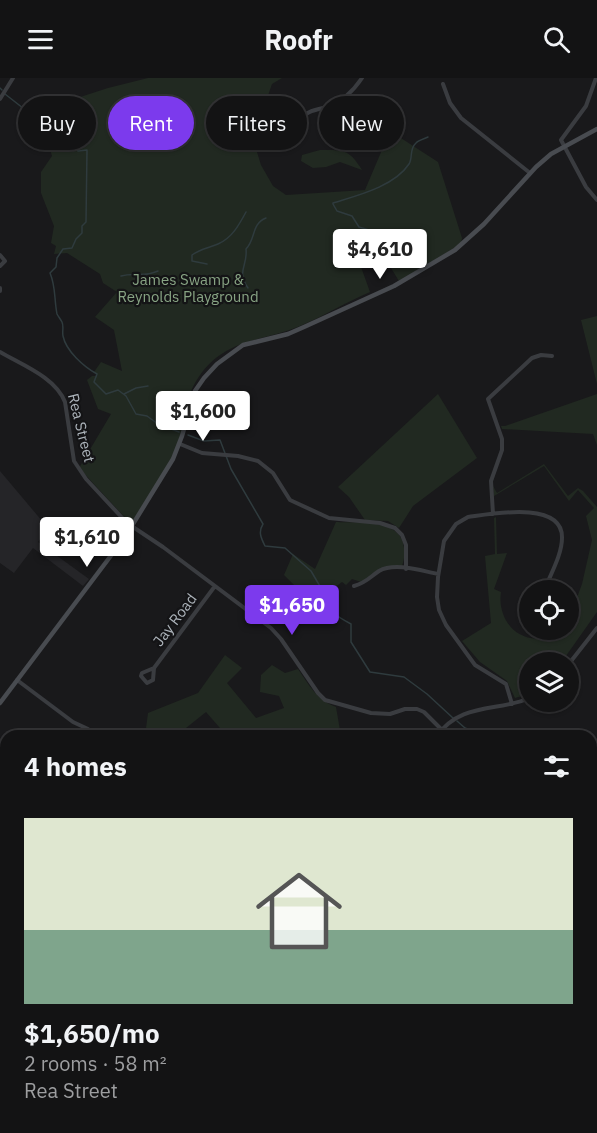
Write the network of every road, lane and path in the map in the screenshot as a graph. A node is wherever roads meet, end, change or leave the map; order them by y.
1 (13, 78) edge
2 (362, 78) edge
3 (596, 78) edge
4 (443, 84) dead end
5 (0, 99) edge
6 (307, 112) edge
7 (597, 129) edge
8 (568, 132) junction
9 (573, 141) junction
10 (563, 146) junction
11 (530, 173) junction
12 (597, 200) edge
13 (0, 255) edge
14 (0, 266) edge
15 (0, 352) edge
16 (552, 356) dead end
17 (180, 444) junction
18 (492, 514) junction
19 (132, 526) junction
20 (406, 569) junction
21 (438, 574) junction
22 (548, 580) edge
23 (215, 586) junction
24 (354, 586) dead end
25 (597, 628) edge
26 (578, 652) edge
27 (154, 668) dead end
28 (17, 680) junction
29 (3, 695) edge
30 (519, 702) edge
31 (0, 703) edge
32 (512, 704) junction
33 (88, 729) dead end
34 (442, 730) joint

1 - 5 street
2 - 6 street
3 - 8 street
4 - 11 street
7 - 9 street
8 - 9 street
8 - 10 street
9 - 10 street
10 - 11 street
10 - 12 street
11 - 17 street
13 - 14 street
15 - 19 street, Rea Street
16 - 18 street
17 - 19 street
17 - 20 street
18 - 21 street
18 - 22 street
19 - 23 street, Rea Street
19 - 28 street
20 - 21 street
20 - 24 street
21 - 32 street
23 - 27 street, Jay Road
23 - 34 street, Rea Street
25 - 26 street
28 - 29 street
28 - 33 street
29 - 31 street
30 - 32 street
32 - 34 street

